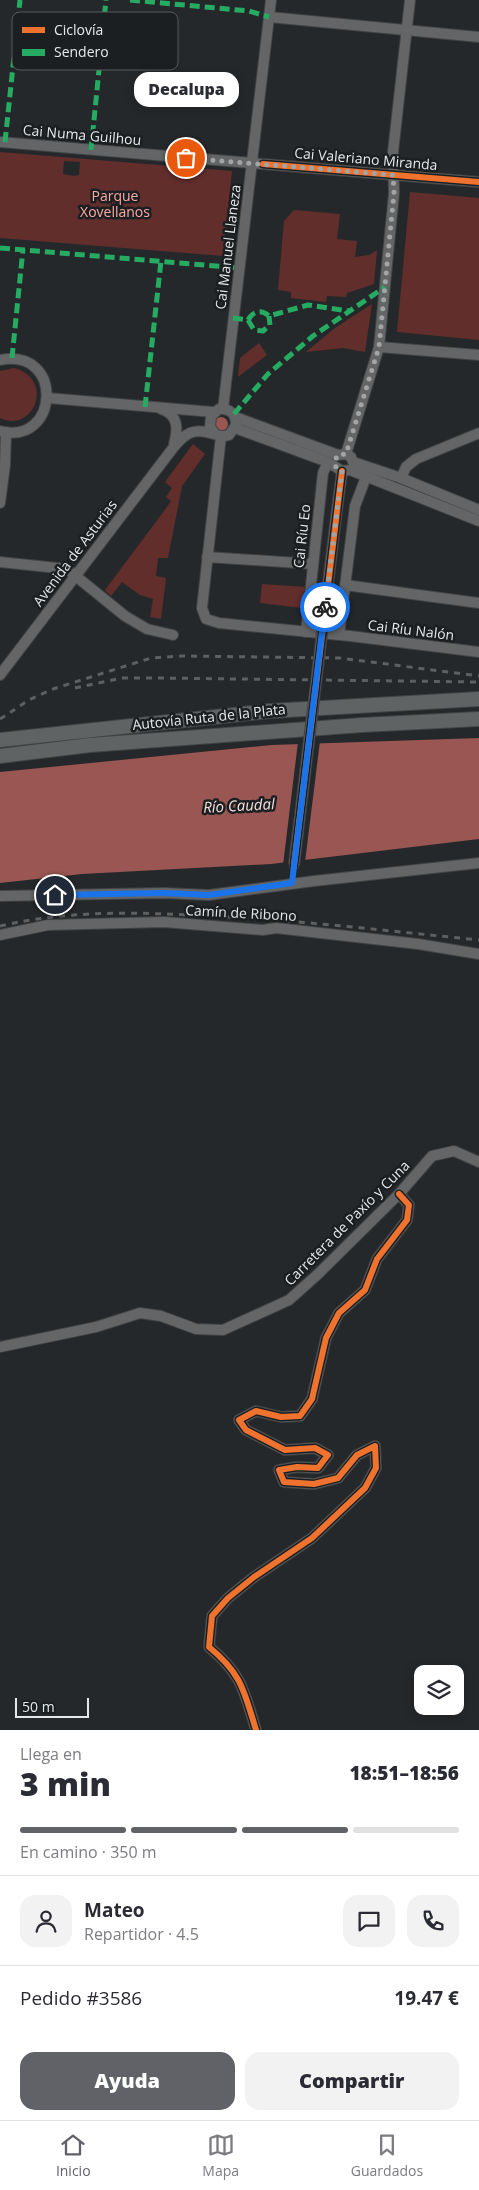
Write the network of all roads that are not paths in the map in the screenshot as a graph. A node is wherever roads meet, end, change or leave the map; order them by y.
1 (271, 0) edge
2 (410, 0) edge
3 (269, 17) junction
4 (407, 30) junction
5 (479, 37) edge
6 (0, 142) edge
7 (251, 164) junction
8 (393, 175) junction
9 (479, 182) edge
10 (379, 347) junction
11 (479, 355) edge
12 (0, 360) edge
13 (48, 398) junction
14 (156, 408) junction
15 (218, 411) junction
16 (235, 416) junction
17 (235, 428) junction
18 (3, 431) edge
19 (479, 433) edge
20 (218, 435) junction
21 (173, 448) junction
22 (342, 463) junction
23 (366, 477) junction
24 (401, 478) junction
25 (0, 503) edge
26 (479, 510) edge
27 (479, 521) edge
28 (207, 557) junction
29 (0, 562) edge
30 (313, 564) junction
31 (76, 575) junction
32 (345, 585) junction
33 (479, 603) edge
34 (306, 632) junction
35 (173, 635) dead end
36 (339, 635) junction
37 (479, 652) edge
38 (0, 675) edge
39 (479, 699) edge
40 (479, 719) edge
41 (0, 740) edge
42 (2, 756) edge
43 (479, 863) edge
44 (292, 883) junction
45 (0, 896) edge
46 (0, 935) edge
47 (479, 954) edge
48 (479, 1162) edge
49 (399, 1194) junction
50 (0, 1348) edge
51 (256, 1730) edge

1 - 3 street, Cai Manuel Llaneza
2 - 4 street
3 - 4 street
3 - 7 street, Cai Manuel Llaneza
4 - 5 street
4 - 8 street
6 - 7 street, Cai Numa Guilhou
7 - 8 street, Cai Valeriano Miranda
7 - 15 street, Cai Manuel Llaneza
8 - 9 street, Cai Valeriano Miranda
8 - 10 street
10 - 11 street
10 - 22 street
12 - 13 street
13 - 14 street
13 - 18 street
14 - 15 street
14 - 21 street, Avenida de Asturias
15 - 16 street
15 - 20 street
16 - 17 street
16 - 22 street
17 - 20 street
17 - 22 street
18 - 25 street
19 - 24 street
20 - 21 street, Avenida de Asturias
20 - 28 street
21 - 31 street, Avenida de Asturias
22 - 23 street
22 - 24 street
22 - 30 street, Cai Ríu Eo
22 - 44 street, bridge
23 - 27 street
23 - 32 street
24 - 26 street
28 - 30 street
28 - 34 street
29 - 31 street
30 - 34 street, Cai Ríu Eo
31 - 35 street
31 - 38 street, Avenida de Asturias
32 - 33 street
32 - 36 street
34 - 36 street, Cai Ríu Nalón
36 - 37 street, Cai Ríu Nalón
39 - 41 highway, Autovía Ruta de la Plata
40 - 42 highway, Autovía Ruta de la Plata
43 - 44 street
44 - 45 street
46 - 47 street, Camín de Ribono
48 - 49 street, Carretera de Paxío y Cuna
49 - 50 street, Carretera de Paxío y Cuna
49 - 51 street

